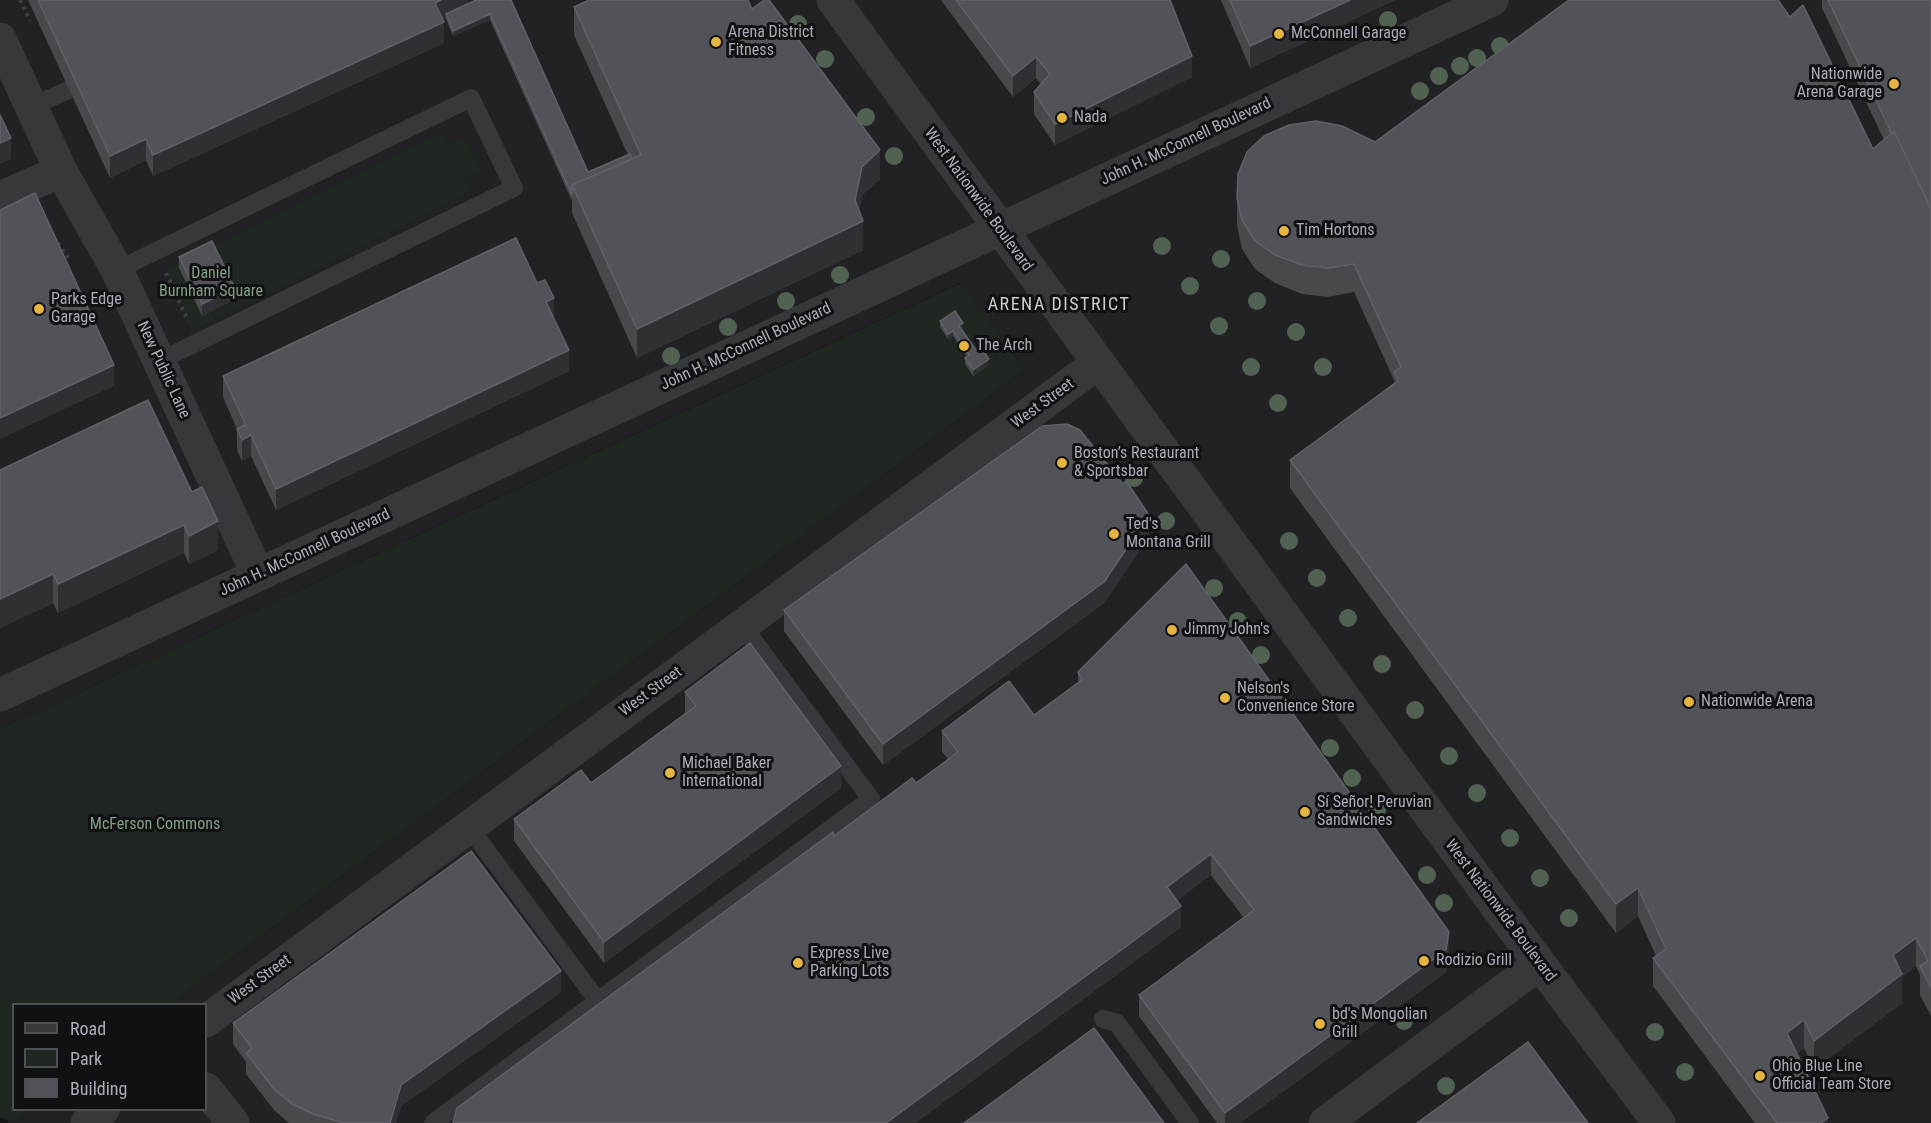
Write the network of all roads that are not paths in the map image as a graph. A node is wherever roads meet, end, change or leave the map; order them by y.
1 (833, 0) edge
2 (1492, 0) edge
3 (0, 39) edge
4 (69, 90) edge
5 (31, 106) junction
6 (61, 171) junction
7 (0, 198) edge
8 (999, 229) junction
9 (117, 270) junction
10 (159, 361) junction
11 (1098, 363) junction
12 (258, 575) junction
13 (742, 625) junction
14 (0, 695) edge
15 (469, 827) junction
16 (1539, 963) junction
17 (597, 1000) junction
18 (1103, 1019) dead end
19 (207, 1020) edge
20 (207, 1090) edge
21 (103, 1111) edge
22 (87, 1123) edge
23 (233, 1123) edge
24 (433, 1123) edge
25 (1190, 1123) edge
26 (1325, 1123) edge
27 (1659, 1123) edge

1 - 8 street, West Nationwide Boulevard
2 - 8 street, John H. McConnell Boulevard
3 - 5 street, New Public Lane
4 - 5 lane
5 - 6 street, New Public Lane
6 - 7 street
6 - 9 street, New Public Lane
8 - 11 street, West Nationwide Boulevard
8 - 12 street, John H. McConnell Boulevard
9 - 10 street, New Public Lane
9 - 10 lane
10 - 12 street, New Public Lane
11 - 13 street, West Street
11 - 16 street, West Nationwide Boulevard
12 - 14 street, John H. McConnell Boulevard
13 - 15 street, West Street
13 - 17 lane
15 - 17 lane
15 - 19 street, West Street
16 - 26 street
16 - 27 street, West Nationwide Boulevard
17 - 24 lane
18 - 25 lane
20 - 23 street
21 - 22 street

